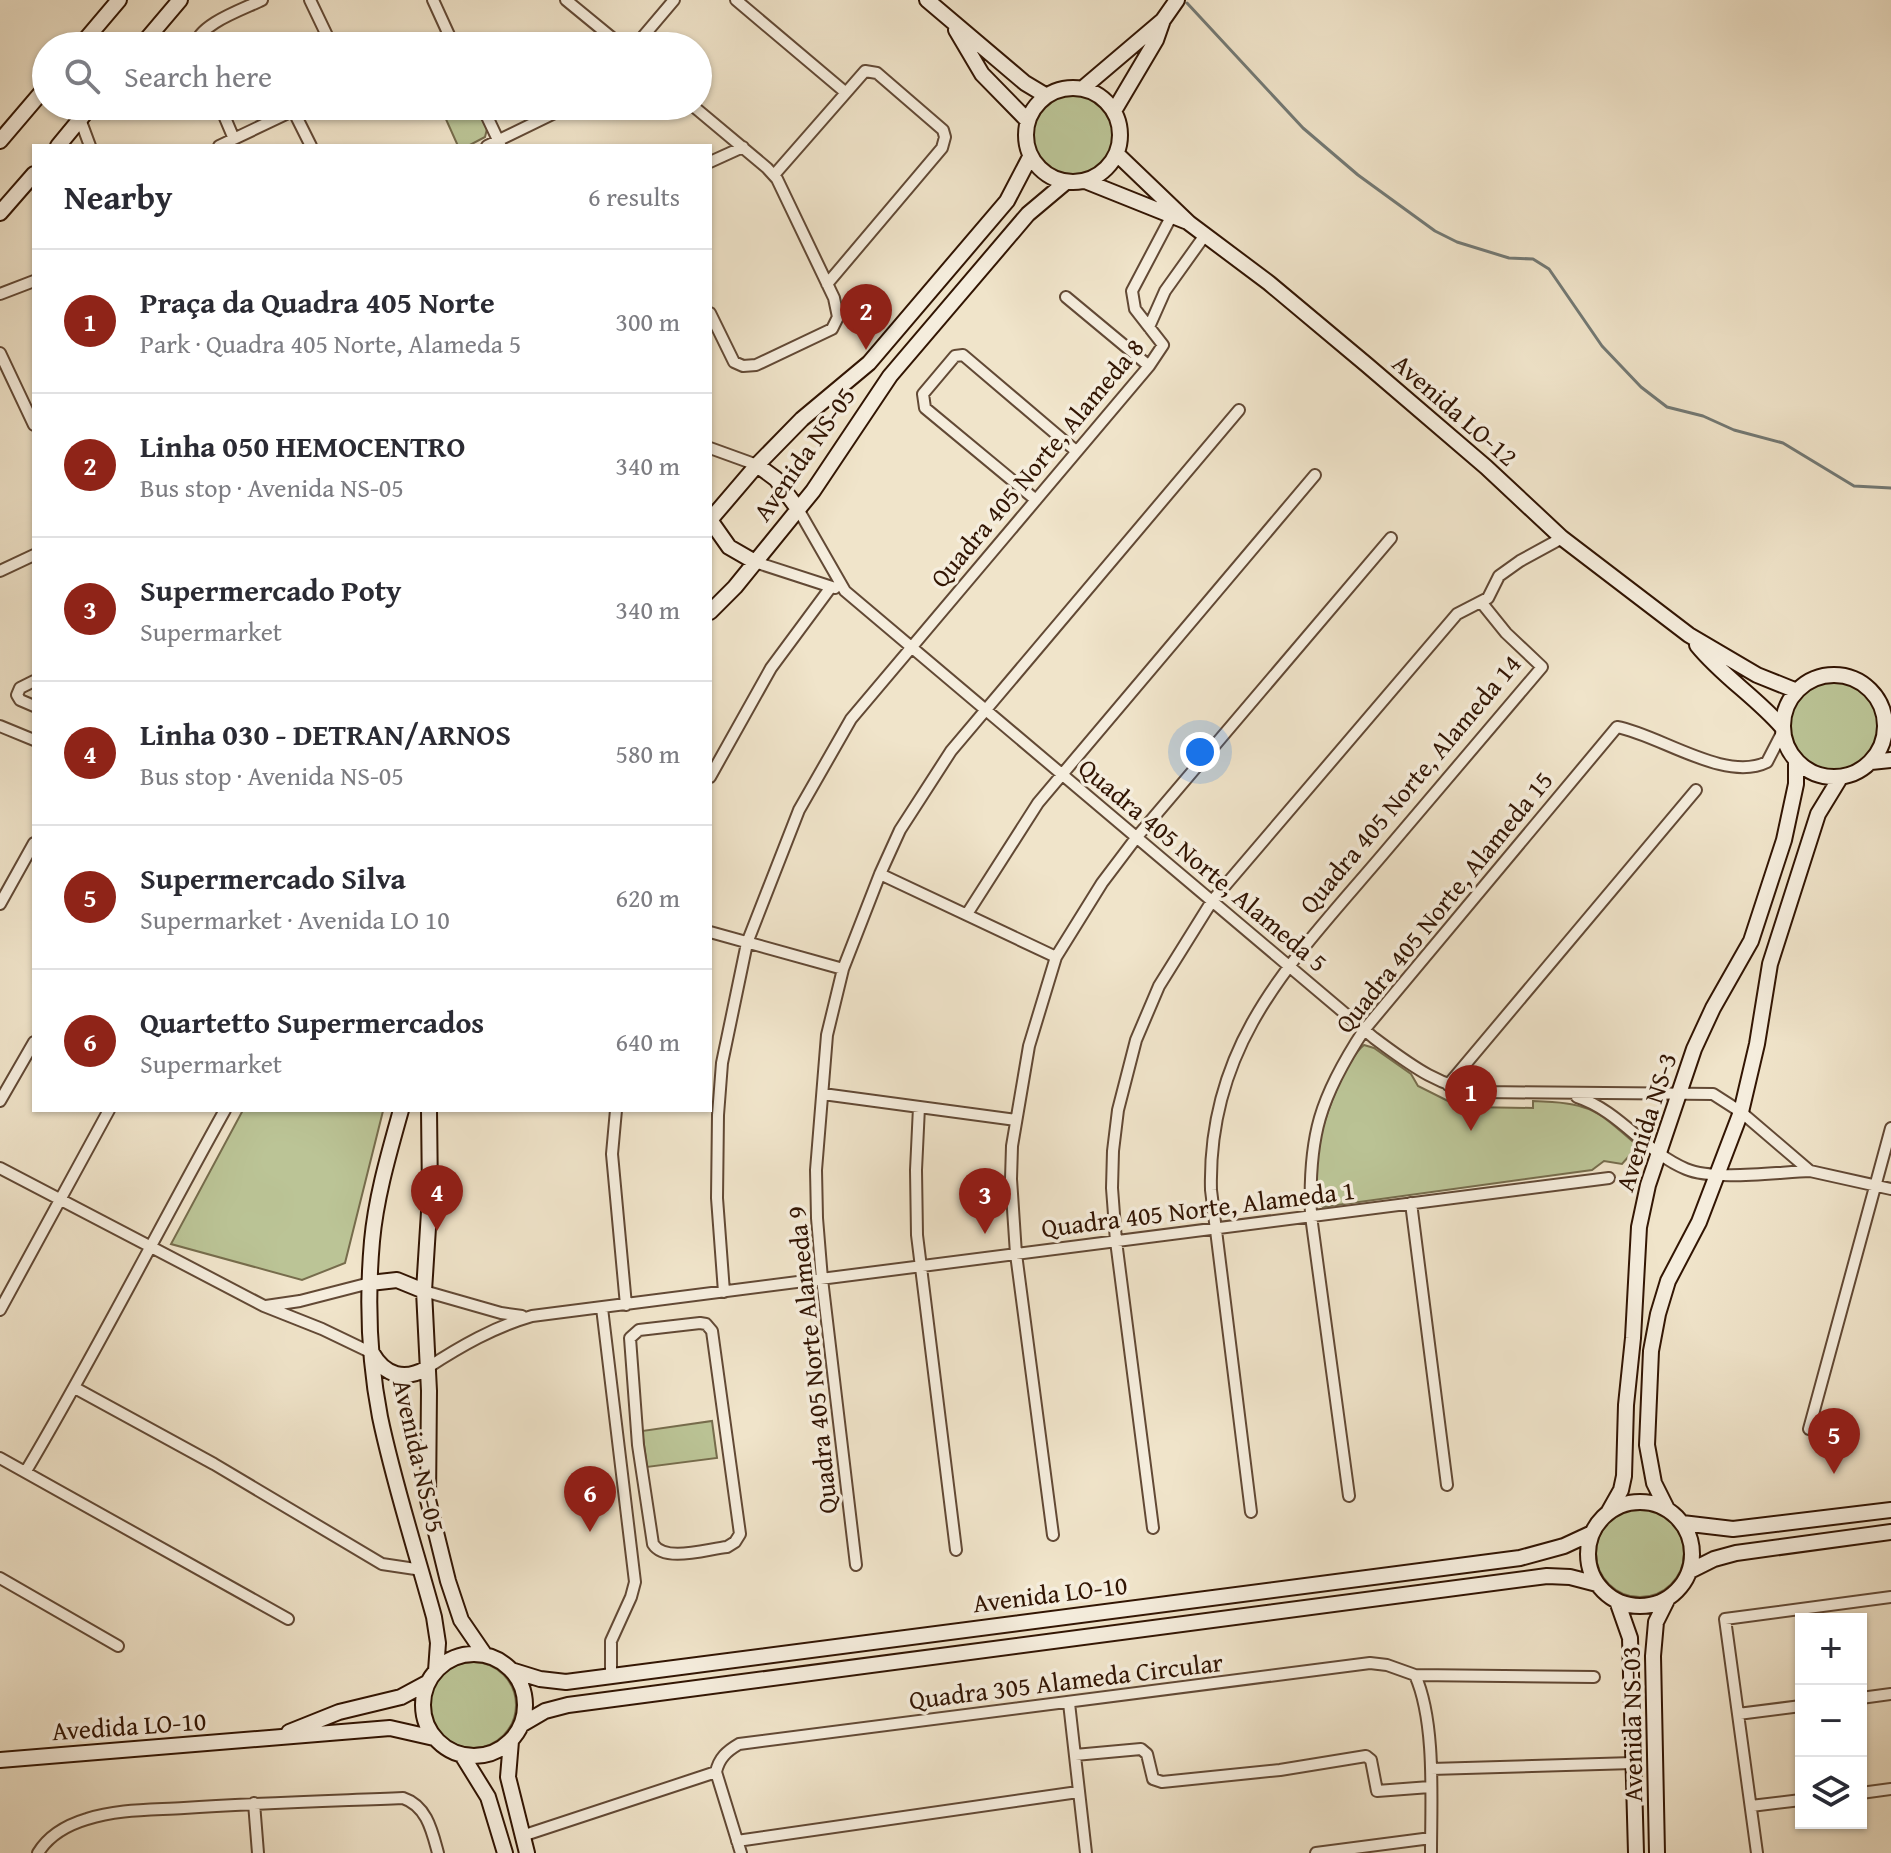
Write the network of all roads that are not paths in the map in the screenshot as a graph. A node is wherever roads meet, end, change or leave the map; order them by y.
1 (119, 0) edge
2 (180, 0) edge
3 (262, 0) edge
4 (310, 0) edge
5 (433, 0) edge
6 (566, 0) edge
7 (674, 0) edge
8 (736, 0) edge
9 (927, 0) edge
10 (1177, 0) edge
11 (951, 20) junction
12 (1163, 20) junction
13 (92, 32) edge
14 (153, 32) edge
15 (202, 32) edge
16 (325, 32) edge
17 (448, 32) edge
18 (605, 32) edge
19 (647, 32) edge
20 (1083, 88) junction
21 (845, 92) junction
22 (1045, 95) junction
23 (32, 103) edge
24 (1114, 111) junction
25 (79, 120) edge
26 (80, 120) edge
27 (226, 120) edge
28 (273, 120) edge
29 (302, 120) edge
30 (489, 120) edge
31 (543, 120) edge
32 (710, 120) edge
33 (1027, 120) junction
34 (234, 139) junction
35 (0, 141) edge
36 (500, 143) edge
37 (60, 144) edge
38 (89, 144) edge
39 (223, 144) edge
40 (310, 144) edge
41 (743, 147) junction
42 (1117, 154) junction
43 (1030, 157) junction
44 (712, 161) edge
45 (774, 175) junction
46 (32, 176) edge
47 (1085, 181) junction
48 (1066, 182) junction
49 (0, 213) edge
50 (1171, 217) junction
51 (1189, 223) junction
52 (1205, 235) junction
53 (32, 282) edge
54 (827, 284) junction
55 (0, 294) edge
56 (1066, 297) dead end
57 (712, 317) edge
58 (1149, 327) junction
59 (0, 353) edge
60 (1149, 366) junction
61 (1239, 410) dead end
62 (32, 421) edge
63 (712, 449) edge
64 (1076, 451) junction
65 (757, 465) junction
66 (1315, 475) dead end
67 (1036, 500) junction
68 (798, 509) junction
69 (712, 518) edge
70 (712, 523) edge
71 (1391, 538) dead end
72 (1562, 538) junction
73 (32, 556) edge
74 (755, 562) junction
75 (0, 571) edge
76 (831, 587) junction
77 (845, 591) junction
78 (1481, 602) junction
79 (712, 610) edge
80 (1689, 635) junction
81 (911, 648) junction
82 (32, 682) edge
83 (1797, 691) junction
84 (32, 705) edge
85 (986, 711) junction
86 (1887, 715) edge
87 (0, 726) edge
88 (1783, 729) junction
89 (32, 739) edge
90 (1891, 760) edge
91 (1796, 761) junction
92 (1871, 762) junction
93 (712, 773) edge
94 (1061, 774) junction
95 (1840, 778) junction
96 (1696, 790) dead end
97 (1136, 838) junction
98 (32, 847) edge
99 (880, 874) junction
100 (1212, 901) junction
101 (0, 904) edge
102 (967, 914) junction
103 (712, 933) edge
104 (747, 943) junction
105 (1056, 957) junction
106 (1288, 966) junction
107 (843, 969) junction
108 (1364, 1030) junction
109 (32, 1045) edge
110 (1448, 1085) junction
111 (1680, 1092) junction
112 (823, 1094) junction
113 (1568, 1094) junction
114 (0, 1101) edge
115 (919, 1107) junction
116 (108, 1112) edge
117 (224, 1112) edge
118 (401, 1112) edge
119 (429, 1112) edge
120 (616, 1112) edge
121 (1741, 1112) junction
122 (1016, 1120) junction
123 (1891, 1128) edge
124 (1661, 1154) junction
125 (0, 1168) edge
126 (1810, 1171) junction
127 (1717, 1174) junction
128 (1609, 1178) dead end
129 (1877, 1185) junction
130 (1891, 1189) edge
131 (58, 1200) junction
132 (1411, 1203) junction
133 (1311, 1216) junction
134 (1215, 1228) junction
135 (1116, 1241) junction
136 (150, 1244) junction
137 (1016, 1254) junction
138 (920, 1267) junction
139 (822, 1279) junction
140 (370, 1283) junction
141 (424, 1291) junction
142 (724, 1292) junction
143 (626, 1305) junction
144 (264, 1306) junction
145 (602, 1308) junction
146 (0, 1310) edge
147 (532, 1316) junction
148 (372, 1353) junction
149 (427, 1368) junction
150 (75, 1388) junction
151 (1809, 1429) dead end
152 (638, 1445) junction
153 (619, 1447) junction
154 (0, 1458) edge
155 (26, 1471) junction
156 (1447, 1485) dead end
157 (1349, 1496) dead end
158 (1667, 1509) junction
159 (1891, 1510) edge
160 (1251, 1512) dead end
161 (1608, 1513) junction
162 (1682, 1523) junction
163 (1153, 1528) dead end
164 (1891, 1532) edge
165 (1592, 1533) junction
166 (1053, 1535) dead end
167 (956, 1550) dead end
168 (856, 1565) dead end
169 (422, 1570) junction
170 (1690, 1571) junction
171 (0, 1578) edge
172 (1597, 1584) junction
173 (1891, 1597) edge
174 (1668, 1598) junction
175 (1617, 1601) junction
176 (288, 1619) dead end
177 (118, 1646) dead end
178 (485, 1655) junction
179 (511, 1670) junction
180 (1415, 1675) junction
181 (611, 1676) junction
182 (431, 1677) junction
183 (1594, 1677) dead end
184 (1891, 1694) edge
185 (1867, 1697) edge
186 (1069, 1703) junction
187 (1795, 1707) edge
188 (1738, 1714) junction
189 (521, 1725) junction
190 (434, 1738) junction
191 (263, 1740) junction
192 (511, 1741) junction
193 (462, 1755) junction
194 (1075, 1755) junction
195 (0, 1760) edge
196 (1633, 1763) junction
197 (1431, 1769) junction
198 (716, 1772) junction
199 (1430, 1787) junction
200 (1891, 1789) edge
201 (1078, 1792) junction
202 (1867, 1792) edge
203 (1795, 1801) edge
204 (254, 1803) junction
205 (1751, 1806) junction
206 (522, 1836) junction
207 (1431, 1838) junction
208 (737, 1841) junction
209 (38, 1853) edge
210 (258, 1853) edge
211 (438, 1853) edge
212 (505, 1853) edge
213 (527, 1853) edge
214 (741, 1853) edge
215 (1086, 1853) edge
216 (1316, 1853) edge
217 (1431, 1853) edge
218 (1636, 1853) edge
219 (1657, 1853) edge
220 (1757, 1853) edge

1 - 13 street
2 - 14 street
3 - 15 street
4 - 16 street
5 - 17 street
6 - 18 street
7 - 19 street
8 - 21 street
9 - 11 street
10 - 12 street
11 - 22 street
11 - 33 street
12 - 20 street
12 - 24 street
20 - 22 street
20 - 24 street
21 - 45 street
21 - 54 street
22 - 33 street
23 - 35 street
24 - 42 street
25 - 37 street
26 - 38 street
27 - 34 street
28 - 34 street
29 - 40 street
30 - 36 street
31 - 36 street
32 - 41 street
33 - 43 street
34 - 39 street
41 - 44 street
41 - 45 street
42 - 47 street
42 - 51 street, Avenida LO-12
43 - 48 street
43 - 65 street, Avenida NS-05
45 - 54 street
46 - 49 street
47 - 48 street
47 - 50 street, Avenida LO-12
48 - 68 street, Avenida NS-05
50 - 51 street, Avenida LO-12
50 - 58 street, Quadra 405 Norte, Alameda 8
51 - 52 street, Avenida LO-12
52 - 58 street
52 - 72 street, Avenida LO-12
53 - 55 street
54 - 57 street
56 - 60 street
58 - 60 street, Quadra 405 Norte, Alameda 8
59 - 62 street
60 - 64 street, Quadra 405 Norte, Alameda 8
61 - 85 street, Quadra 405 Norte Alameda 9
63 - 65 street
64 - 67 street, Quadra 405 Norte, Alameda 8
64 - 67 street
65 - 68 street
65 - 69 street, Avenida NS-05
66 - 94 street
67 - 81 street, Quadra 405 Norte, Alameda 8
68 - 74 street, Avenida NS-05
68 - 77 street
70 - 74 street
71 - 97 street
72 - 78 street
72 - 80 street, Avenida LO-12
73 - 75 street
74 - 76 street
74 - 79 street, Avenida NS-05
76 - 77 street
76 - 93 street
77 - 81 street, Quadra 405 Norte, Alameda 5
78 - 100 street
78 - 106 street, Quadra 405 Norte, Alameda 14
80 - 83 street, Avenida LO-12
80 - 88 street, Avenida LO-12
81 - 85 street, Quadra 405 Norte, Alameda 5
81 - 104 street, Quadra 405 Norte, Alameda 8
82 - 84 street
83 - 86 street
83 - 88 street
85 - 94 street, Quadra 405 Norte, Alameda 5
85 - 99 street, Quadra 405 Norte Alameda 9
86 - 92 street
87 - 89 street
88 - 91 street
88 - 108 street, Quadra 405 Norte, Alameda 15
90 - 92 street
91 - 95 street
91 - 111 street, Avenida NS-3
92 - 95 street
94 - 97 street, Quadra 405 Norte, Alameda 5
94 - 102 street
95 - 121 street
96 - 110 street
97 - 100 street, Quadra 405 Norte, Alameda 5
97 - 105 street
98 - 101 street
99 - 102 street
99 - 107 street, Quadra 405 Norte Alameda 9
100 - 106 street, Quadra 405 Norte, Alameda 5
100 - 135 street
102 - 105 street
103 - 104 street
104 - 107 street
104 - 142 street, Quadra 405 Norte, Alameda 8
105 - 122 street
106 - 108 street, Quadra 405 Norte, Alameda 5
106 - 134 street, Quadra 405 Norte, Alameda 14
107 - 112 street, Quadra 405 Norte Alameda 9
108 - 110 street, Quadra 405 Norte, Alameda 5
108 - 133 street, Quadra 405 Norte, Alameda 15
109 - 114 street
110 - 113 street, Quadra 405 Norte, Alameda 5
111 - 113 street, Quadra 405 Norte, Alameda 5
111 - 121 street, Quadra 405 Norte, Alameda 5
111 - 124 street, Avenida NS-3
112 - 115 street
112 - 139 street, Quadra 405 Norte Alameda 9
113 - 124 street, Quadra 405 Norte, Alameda 5
115 - 122 street
115 - 138 street
116 - 131 street
117 - 136 street
118 - 140 street, Avenida NS-05
119 - 141 street, Avenida NS-05
120 - 143 street
121 - 126 street, Quadra 405 Norte, Alameda 5
121 - 127 street
122 - 137 street
123 - 129 street
124 - 127 street, Quadra 405 Norte, Alameda 5
124 - 161 street, Avenida NS-3
125 - 131 street
126 - 127 street, Quadra 405 Norte, Alameda 5
126 - 129 street, Quadra 405 Norte, Alameda 5
127 - 158 street
128 - 132 street, Quadra 405 Norte, Alameda 1
129 - 130 street, Quadra 405 Norte, Alameda 5
129 - 151 street
131 - 136 street
131 - 146 street
132 - 133 street, Quadra 405 Norte, Alameda 1
132 - 156 street
133 - 134 street, Quadra 405 Norte, Alameda 1
133 - 157 street, Quadra 405 Norte, Alameda 15
134 - 135 street, Quadra 405 Norte, Alameda 1
134 - 160 street, Quadra 405 Norte, Alameda 14
135 - 137 street, Quadra 405 Norte, Alameda 1
135 - 163 street
136 - 144 street
136 - 150 street
137 - 138 street, Quadra 405 Norte, Alameda 1
137 - 166 street
138 - 139 street, Quadra 405 Norte, Alameda 1
138 - 167 street
139 - 142 street, Quadra 405 Norte, Alameda 1
139 - 168 street, Quadra 405 Norte Alameda 9
140 - 141 street
140 - 144 street
140 - 148 street, Avenida NS-05
141 - 147 street
141 - 149 street, Avenida NS-05
142 - 143 street, Quadra 405 Norte, Alameda 1
143 - 145 street, Quadra 405 Norte, Alameda 1
144 - 148 street
145 - 147 street, Quadra 405 Norte, Alameda 1
145 - 153 street
147 - 149 street
148 - 149 street
148 - 169 street, Avenida NS-05
149 - 178 street, Avenida NS-05
150 - 155 street
150 - 169 street
152 - 152 street
152 - 153 street
153 - 181 street
154 - 155 street
155 - 176 street
158 - 161 street
158 - 162 street
159 - 162 street
161 - 165 street, Avenida NS-3
162 - 170 street
164 - 170 street
165 - 172 street
165 - 181 street, Avenida LO-10
169 - 182 street, Avenida NS-05
170 - 174 street
171 - 177 street
172 - 175 street
172 - 189 street, Avenida LO-10
173 - 188 street
174 - 175 street
174 - 219 street, Avenida NS-03
175 - 196 street, Avenida NS-03
178 - 179 street, Avenida NS-05
178 - 182 street
179 - 181 street, Avenida LO-10
179 - 189 street
180 - 183 street, Quadra 305 Alameda Circular
180 - 186 street, Quadra 305 Alameda Circular
180 - 197 street
182 - 190 street, Avenida NS-05
182 - 191 street, Avedida LO-10
184 - 185 street
186 - 194 street
186 - 198 street, Quadra 305 Alameda Circular
187 - 188 street
188 - 205 street
189 - 192 street
190 - 191 street, Avedida LO-10
190 - 193 street
191 - 195 street, Avedida LO-10
192 - 193 street
192 - 206 street
193 - 212 street
194 - 199 street
194 - 201 street
196 - 197 street
196 - 218 street, Avenida NS-03
197 - 199 street
198 - 206 street
198 - 208 street
199 - 207 street
200 - 202 street
201 - 208 street
201 - 215 street
203 - 205 street
204 - 209 street
204 - 210 street
204 - 211 street
205 - 220 street
206 - 213 street
207 - 216 street
207 - 217 street
208 - 214 street

